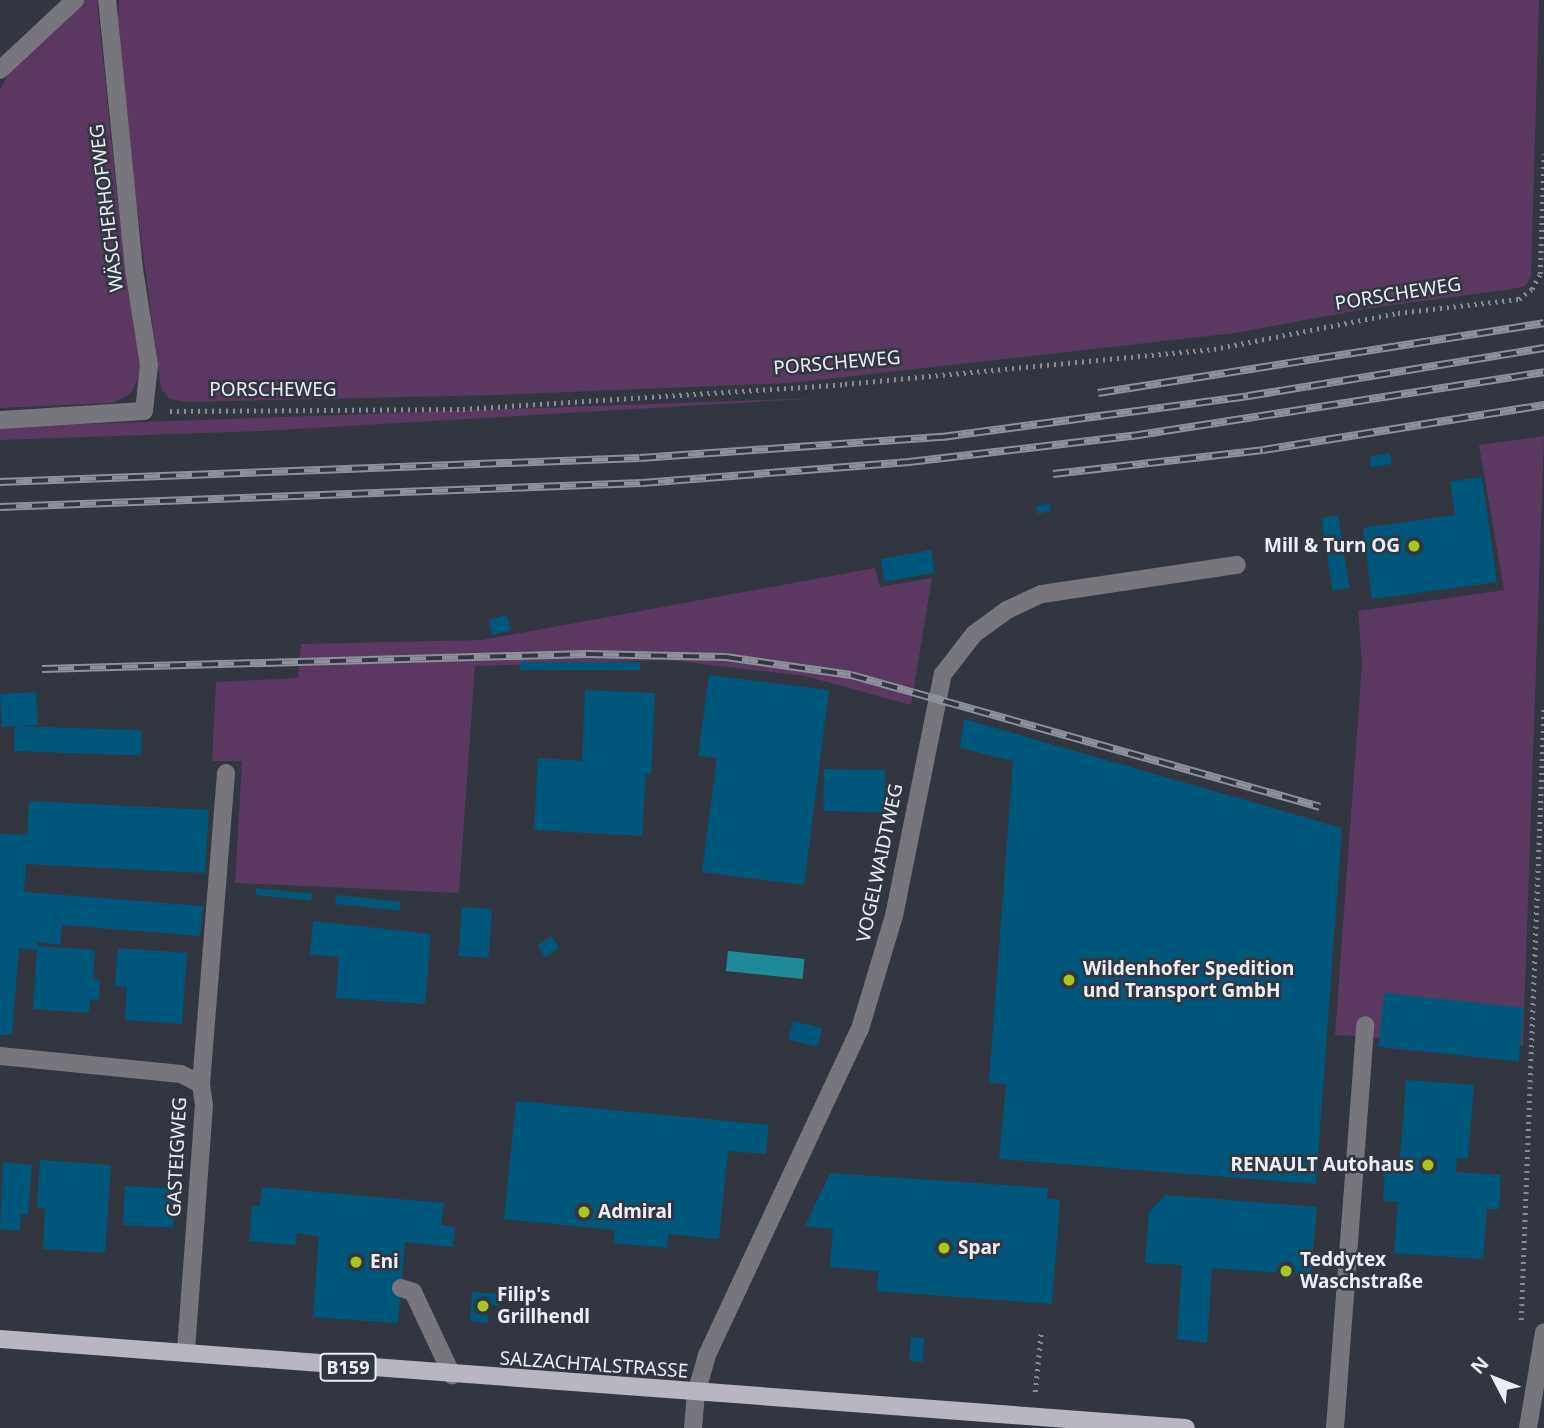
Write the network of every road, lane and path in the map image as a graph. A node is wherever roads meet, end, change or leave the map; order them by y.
1 (75, 0) edge
2 (107, 0) edge
3 (0, 70) edge
4 (1544, 153) edge
5 (145, 411) junction
6 (0, 420) edge
7 (1237, 565) dead end
8 (1544, 705) edge
9 (226, 773) dead end
10 (1365, 1025) dead end
11 (0, 1056) edge
12 (201, 1084) junction
13 (401, 1288) dead end
14 (1520, 1329) dead end
15 (1544, 1332) edge
16 (1041, 1334) dead end
17 (0, 1339) edge
18 (186, 1353) junction
19 (452, 1375) junction
20 (696, 1394) junction
21 (1033, 1417) junction
22 (693, 1428) edge
23 (1186, 1428) edge
24 (1335, 1428) edge
25 (1528, 1428) edge

1 - 3 street
2 - 5 street, WÄSCHERHOFWEG
4 - 5 path, PORSCHEWEG
5 - 6 street
7 - 20 street, VOGELWAIDTWEG
8 - 14 path
9 - 12 street
10 - 24 street
11 - 12 street, GASTEIGWEG
12 - 18 street, GASTEIGWEG
13 - 19 street
15 - 25 street
16 - 21 path
17 - 18 main road, SALZACHTALSTRASSE / B159
18 - 19 main road, SALZACHTALSTRASSE / B159
19 - 20 main road, SALZACHTALSTRASSE / B159
20 - 21 main road, SALZACHTALSTRASSE / B159
20 - 22 street, VOGELWAIDTWEG
21 - 23 main road, SALZACHTALSTRASSE / B159

